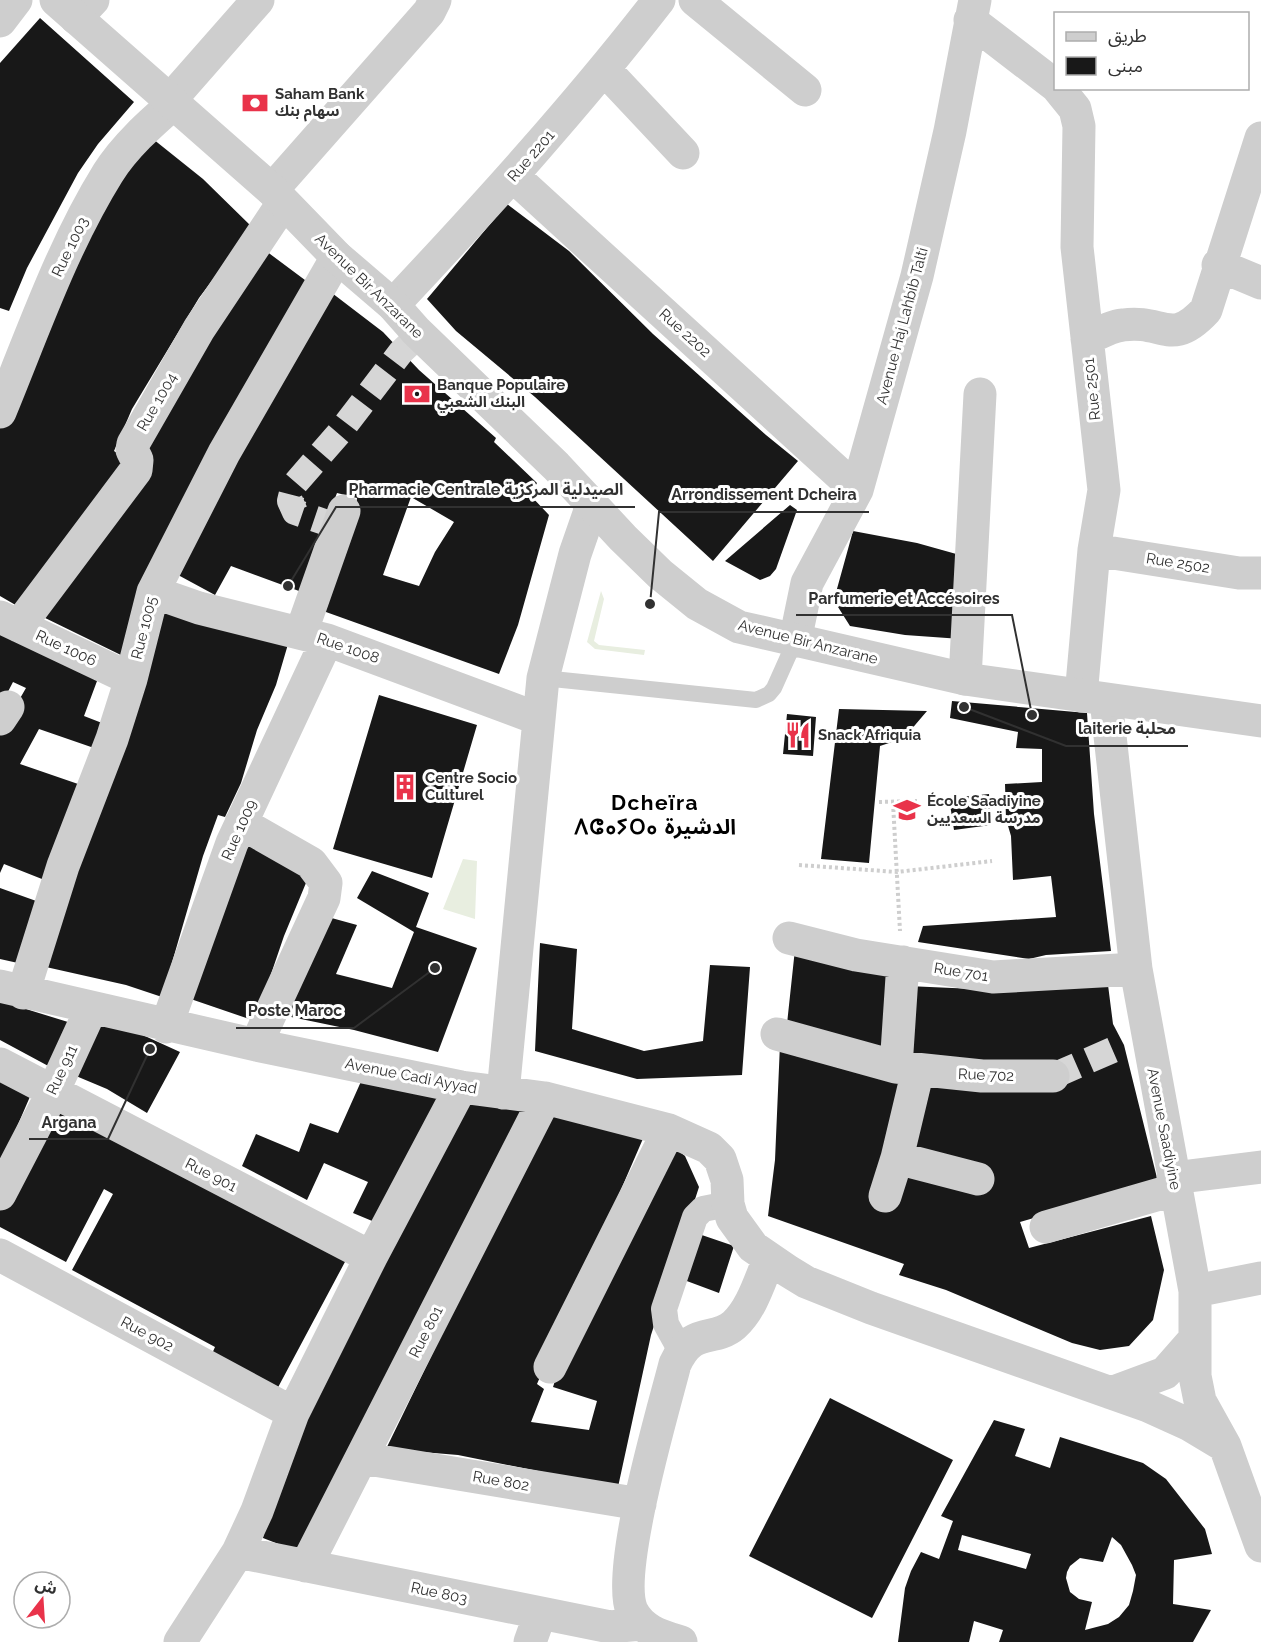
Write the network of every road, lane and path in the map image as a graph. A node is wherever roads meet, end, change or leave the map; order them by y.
1 (16, 0) edge
2 (258, 0) edge
3 (435, 0) edge
4 (659, 0) edge
5 (695, 0) edge
6 (75, 6) edge
7 (973, 10) edge
8 (0, 21) edge
9 (605, 70) junction
10 (1054, 84) edge
11 (805, 90) dead end
12 (1059, 90) edge
13 (172, 101) junction
14 (1261, 138) edge
15 (683, 153) dead end
16 (514, 177) junction
17 (278, 197) junction
18 (337, 257) junction
19 (1218, 265) junction
20 (1261, 283) edge
21 (393, 305) junction
22 (1087, 339) junction
23 (980, 394) dead end
24 (0, 412) edge
25 (857, 490) junction
26 (592, 505) junction
27 (344, 510) dead end
28 (1094, 550) junction
29 (1261, 573) edge
30 (153, 592) junction
31 (9, 622) edge
32 (314, 636) junction
33 (795, 641) junction
34 (543, 678) junction
35 (131, 679) junction
36 (965, 679) junction
37 (1094, 698) junction
38 (539, 719) junction
39 (1261, 721) edge
40 (917, 801) dead end
41 (879, 802) dead end
42 (893, 802) junction
43 (241, 823) junction
44 (992, 861) dead end
45 (799, 865) dead end
46 (897, 872) junction
47 (789, 938) dead end
48 (902, 951) junction
49 (1136, 969) junction
50 (11, 990) edge
51 (91, 1009) junction
52 (166, 1027) junction
53 (777, 1034) dead end
54 (256, 1045) junction
55 (0, 1064) edge
56 (907, 1069) junction
57 (1053, 1076) tunnel mouth
58 (461, 1087) junction
59 (503, 1093) junction
60 (52, 1094) junction
61 (545, 1098) junction
62 (669, 1130) junction
63 (897, 1158) junction
64 (1261, 1167) edge
65 (978, 1179) dead end
66 (1175, 1184) junction
67 (0, 1194) edge
68 (885, 1196) dead end
69 (728, 1204) junction
70 (1046, 1227) dead end
71 (761, 1253) junction
72 (0, 1255) edge
73 (371, 1257) junction
74 (1261, 1278) edge
75 (1195, 1291) junction
76 (1194, 1340) junction
77 (681, 1351) junction
78 (550, 1367) dead end
79 (1111, 1393) junction
80 (294, 1413) junction
81 (1225, 1446) junction
82 (362, 1458) junction
83 (640, 1504) junction
84 (1255, 1507) edge
85 (1261, 1546) edge
86 (238, 1552) junction
87 (306, 1566) junction
88 (535, 1628) edge
89 (646, 1632) edge
90 (180, 1642) edge
91 (681, 1642) edge

1 - 8 street
2 - 13 street, Rue 1003
3 - 17 street, Rue 1004
4 - 9 street, Rue 2201
5 - 11 street
6 - 13 street, Avenue Bir Anzarane
7 - 10 street, Rue 2501
7 - 25 street, Avenue Haj Lahbib Talti
9 - 15 street
9 - 16 street, Rue 2201
12 - 22 street, Rue 2501
13 - 17 street, Avenue Bir Anzarane
13 - 24 street, Rue 1003
14 - 19 street
16 - 21 street, Rue 2201
16 - 25 street, Rue 2202
17 - 18 street, Avenue Bir Anzarane
17 - 31 street, Rue 1004
18 - 21 street, Avenue Bir Anzarane
18 - 30 street, Rue 1005
19 - 20 street
19 - 22 street
21 - 26 street, Avenue Bir Anzarane
22 - 28 street, Rue 2501
23 - 36 street
25 - 33 street, Avenue Haj Lahbib Talti
26 - 33 street, Avenue Bir Anzarane
26 - 34 street
27 - 32 street, Rue 1009
28 - 29 street, Rue 2502
28 - 37 street, Rue 2501
30 - 32 street, Rue 1008
30 - 35 street, Rue 1005
31 - 35 street, Rue 1006
32 - 38 street, Rue 1008
32 - 43 street, Rue 1009
33 - 34 lane
33 - 36 street, Avenue Bir Anzarane
34 - 38 street
35 - 50 street, Rue 1005
36 - 37 street, Avenue Bir Anzarane
37 - 39 street, Avenue Bir Anzarane
37 - 49 street, Avenue Saadiyine
38 - 59 street
40 - 42 path
41 - 42 path
42 - 46 path
43 - 52 street, Rue 1009
43 - 54 street
44 - 46 path
45 - 46 path
46 - 48 path
47 - 48 street, Rue 701
48 - 49 street, Rue 701
48 - 56 street
49 - 66 street, Avenue Saadiyine
50 - 51 street, Avenue Cadi Ayyad
51 - 52 street, Avenue Cadi Ayyad
51 - 60 street, Rue 911
52 - 54 street, Avenue Cadi Ayyad
53 - 56 street, Rue 702
54 - 58 street, Avenue Cadi Ayyad
55 - 60 street, Rue 901
56 - 57 street, Rue 702
56 - 63 street
58 - 59 street, Avenue Cadi Ayyad
58 - 73 street
59 - 61 street, Avenue Cadi Ayyad
60 - 67 street, Rue 911
60 - 73 street, Rue 901
61 - 62 street, Avenue Cadi Ayyad
61 - 82 street, Rue 801
62 - 69 street, Avenue Cadi Ayyad
62 - 78 street
63 - 65 street
63 - 68 street
64 - 66 street
66 - 70 street
66 - 75 street, Avenue Saadiyine
69 - 71 street, Avenue Cadi Ayyad
69 - 77 street
71 - 77 street
71 - 79 street
72 - 80 street, Rue 902
73 - 80 street
74 - 75 street
75 - 76 street, Avenue Saadiyine
76 - 79 street
76 - 81 street, Avenue Saadiyine
77 - 83 street
79 - 81 street
80 - 86 street
81 - 84 street, Avenue Saadiyine
82 - 83 street, Rue 802
82 - 87 street, Rue 801
83 - 89 street
84 - 85 street, Avenue Saadiyine
86 - 87 street, Rue 803
86 - 90 street
87 - 88 street, Rue 803
88 - 89 street, Rue 803
89 - 91 street

